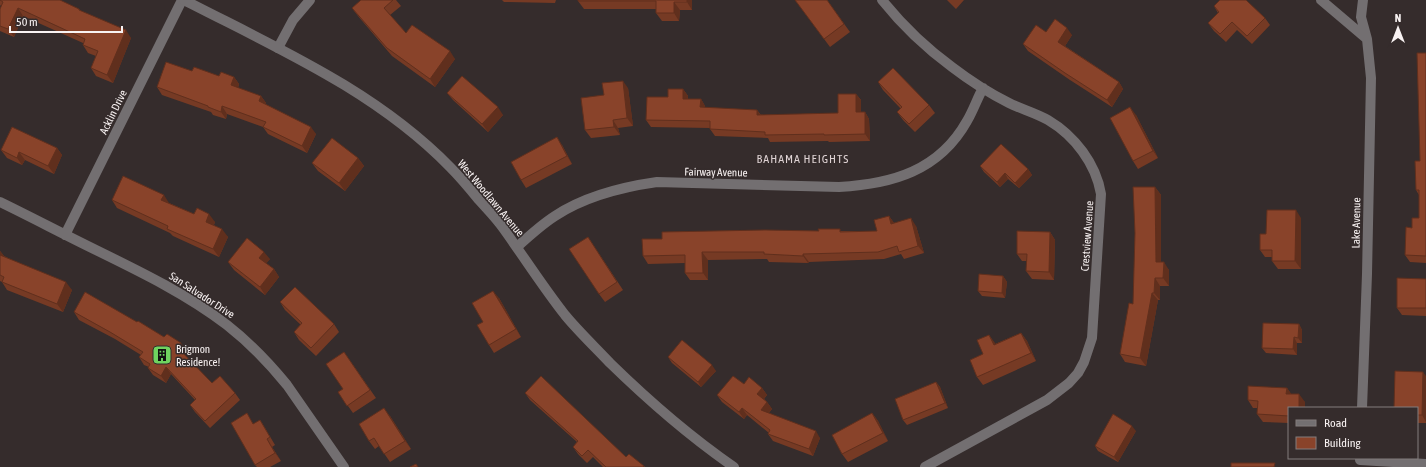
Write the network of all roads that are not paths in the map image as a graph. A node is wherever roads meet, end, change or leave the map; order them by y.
1 (183, 0) edge
2 (310, 0) edge
3 (882, 0) edge
4 (1321, 0) edge
5 (1362, 1) edge
6 (1367, 39) junction
7 (278, 48) junction
8 (983, 88) junction
9 (0, 202) edge
10 (65, 235) junction
11 (517, 247) junction
12 (1362, 407) edge
13 (1360, 462) edge
14 (1426, 464) edge
15 (344, 467) edge
16 (734, 467) edge
17 (925, 467) edge

1 - 7 street, West Woodlawn Avenue
1 - 10 street, Acklin Drive
2 - 7 street
3 - 8 street, Crestview Avenue
4 - 6 street
5 - 6 street, Lake Avenue
6 - 12 street, Lake Avenue
7 - 11 street, West Woodlawn Avenue
8 - 11 street, Fairway Avenue
8 - 17 street, Crestview Avenue
9 - 10 street, San Salvador Drive
10 - 15 street, San Salvador Drive
11 - 16 street, West Woodlawn Avenue
13 - 14 street

